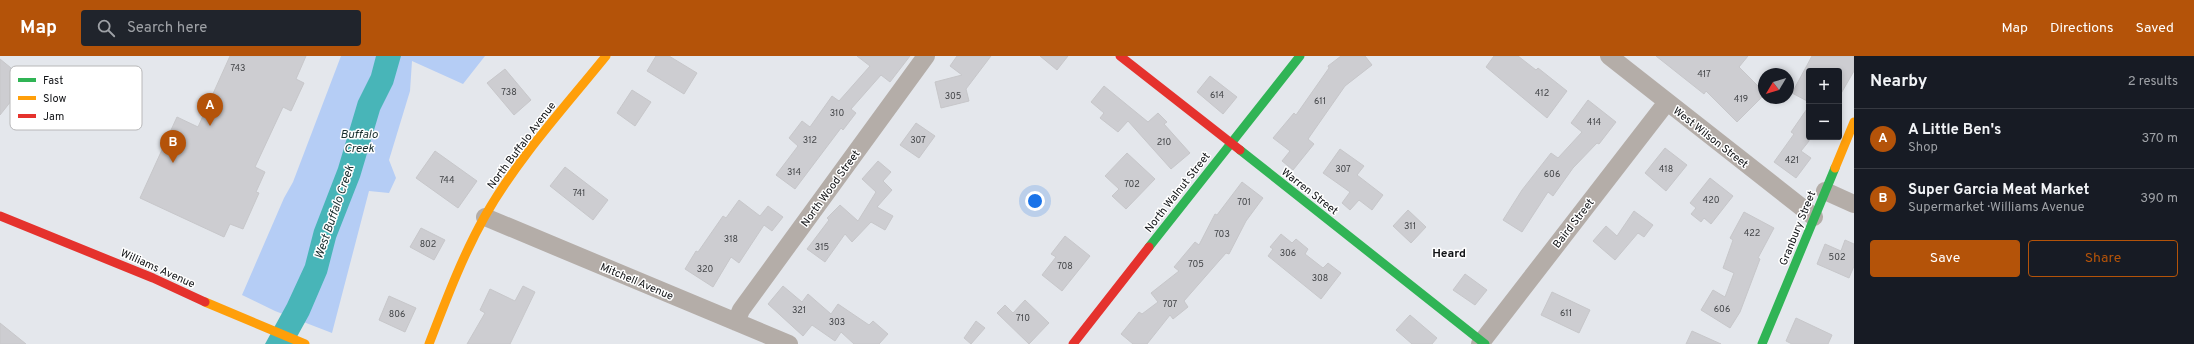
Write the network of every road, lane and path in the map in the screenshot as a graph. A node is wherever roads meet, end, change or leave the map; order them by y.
1 (606, 56) edge
2 (926, 56) edge
3 (1120, 56) edge
4 (1300, 56) edge
5 (1609, 56) edge
6 (1667, 102) junction
7 (1854, 122) edge
8 (1230, 143) junction
9 (1825, 191) junction
10 (1854, 204) edge
11 (0, 216) edge
12 (485, 217) junction
13 (1814, 217) junction
14 (736, 322) junction
15 (779, 342) edge
16 (1482, 343) edge
17 (305, 344) edge
18 (429, 344) edge
19 (1074, 344) edge
20 (1762, 344) edge

1 - 12 street, North Buffalo Avenue
2 - 14 street, North Wood Street
3 - 8 street, Warren Street
4 - 8 street, North Walnut Street
5 - 6 street, West Wilson Street
6 - 13 street, West Wilson Street
6 - 16 street, Baird Street
7 - 9 street, Granbury Street
8 - 16 street, Warren Street
8 - 19 street, North Walnut Street
9 - 10 street
9 - 13 street, Granbury Street
11 - 17 street, Williams Avenue
12 - 14 street, Mitchell Avenue
12 - 18 street, North Buffalo Avenue
13 - 20 street, Granbury Street
14 - 15 street, Mitchell Avenue

